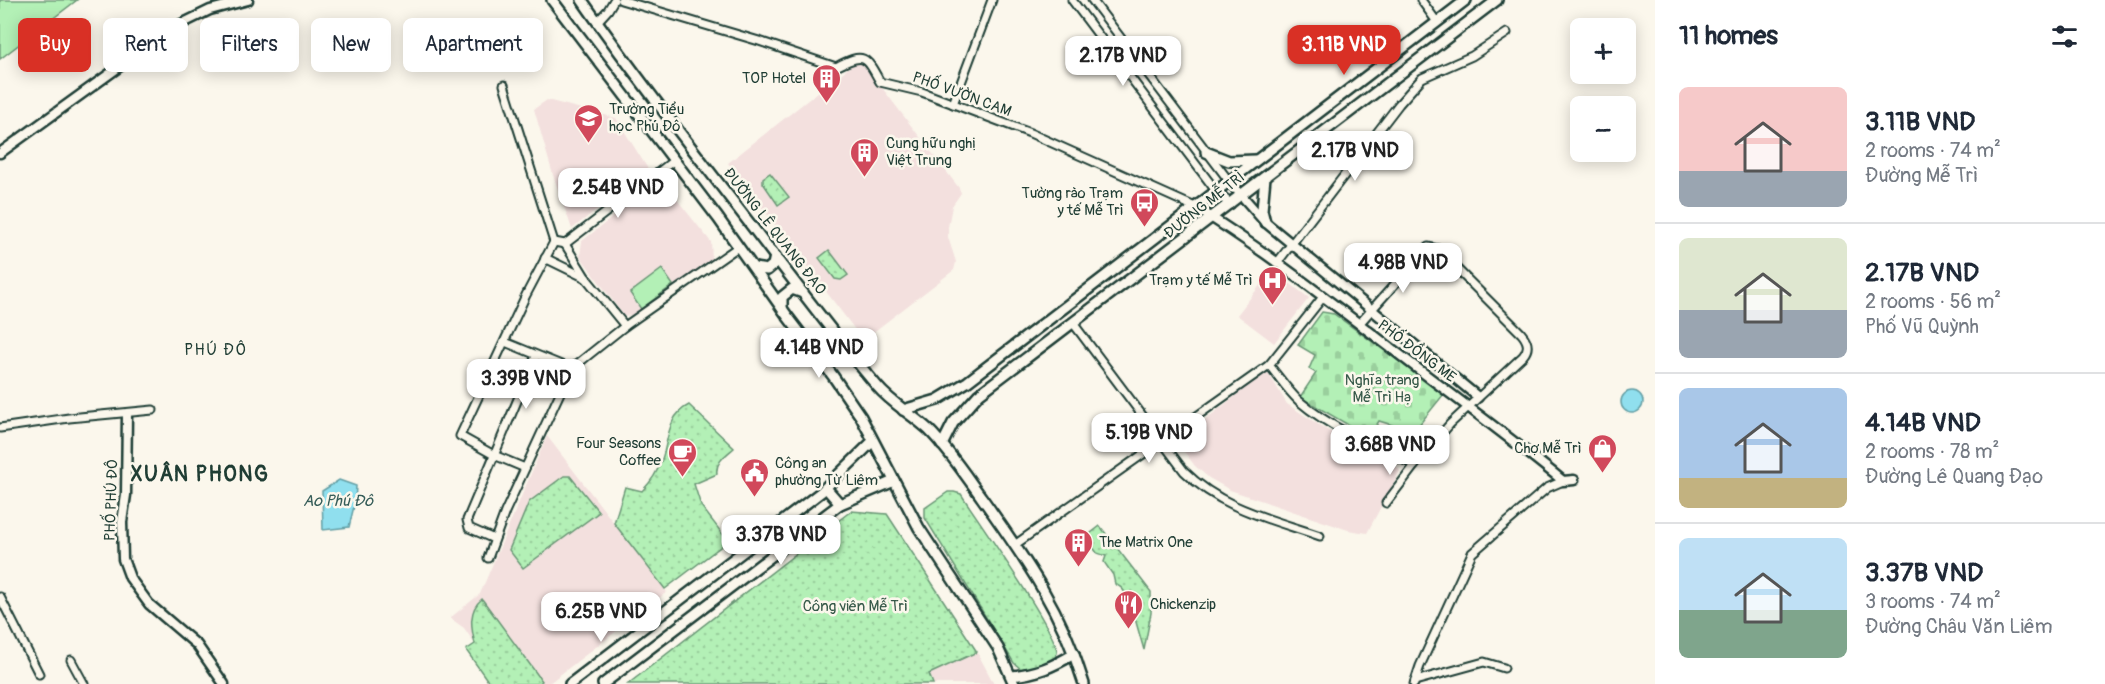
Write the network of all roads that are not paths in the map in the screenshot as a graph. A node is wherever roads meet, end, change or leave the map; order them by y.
1 (248, 0) edge
2 (552, 0) edge
3 (582, 0) edge
4 (614, 0) edge
5 (621, 0) edge
6 (992, 0) edge
7 (1072, 0) edge
8 (1092, 0) edge
9 (1421, 0) edge
10 (1466, 0) edge
11 (1497, 0) edge
12 (597, 22) junction
13 (1437, 22) junction
14 (1507, 33) dead end
15 (504, 85) dead end
16 (953, 104) junction
17 (1206, 152) junction
18 (0, 153) edge
19 (1257, 160) junction
20 (673, 161) junction
21 (1265, 177) junction
22 (1229, 181) junction
23 (1216, 191) junction
24 (1241, 195) junction
25 (1230, 204) junction
26 (1195, 207) junction
27 (1213, 218) junction
28 (1265, 222) junction
29 (554, 242) junction
30 (565, 244) junction
31 (1291, 244) junction
32 (738, 247) junction
33 (775, 256) junction
34 (545, 258) junction
35 (1277, 263) junction
36 (754, 268) junction
37 (586, 278) junction
38 (803, 293) junction
39 (1323, 297) junction
40 (782, 308) junction
41 (1371, 310) junction
42 (1073, 323) junction
43 (1359, 324) junction
44 (625, 326) junction
45 (505, 342) junction
46 (536, 356) junction
47 (1269, 365) junction
48 (571, 369) junction
49 (967, 382) junction
50 (977, 395) junction
51 (1478, 397) junction
52 (1468, 406) junction
53 (153, 410) dead end
54 (903, 410) junction
55 (127, 414) junction
56 (0, 428) edge
57 (1162, 440) junction
58 (872, 442) junction
59 (942, 445) junction
60 (494, 454) junction
61 (1414, 465) junction
62 (525, 468) junction
63 (1574, 480) dead end
64 (894, 481) junction
65 (1563, 481) junction
66 (826, 488) junction
67 (1386, 502) dead end
68 (840, 504) junction
69 (1320, 536) dead end
70 (494, 539) junction
71 (1016, 544) junction
72 (488, 558) dead end
73 (0, 597) edge
74 (649, 623) junction
75 (662, 640) junction
76 (1074, 654) junction
77 (71, 660) dead end
78 (1504, 668) dead end
79 (39, 674) dead end
80 (1013, 680) edge
81 (1414, 683) edge
82 (84, 684) edge
83 (224, 684) edge
84 (570, 684) edge
85 (603, 684) edge
86 (1084, 684) edge

1 - 18 street
2 - 20 main road
3 - 12 main road, ĐƯỜNG LÊ QUANG ĐẠO
4 - 12 street
5 - 16 street, PHỐ VƯỜN CAM
6 - 16 street
7 - 23 street
8 - 17 street
9 - 13 street
10 - 13 main road, ĐƯỜNG MỄ TRÌ
11 - 21 main road, ĐƯỜNG MỄ TRÌ
12 - 33 main road, ĐƯỜNG LÊ QUANG ĐẠO
13 - 19 main road, ĐƯỜNG MỄ TRÌ
14 - 31 street
15 - 29 street
16 - 26 street, PHỐ VƯỜN CAM
17 - 19 main road
17 - 22 street
19 - 22 main road, ĐƯỜNG MỄ TRÌ
20 - 30 street
20 - 32 main road
21 - 24 main road, ĐƯỜNG MỄ TRÌ
21 - 28 main road
22 - 23 main road, ĐƯỜNG MỄ TRÌ
22 - 24 street, PHỐ ĐỒNG ME
23 - 25 street
23 - 26 main road, ĐƯỜNG MỄ TRÌ
24 - 25 main road, ĐƯỜNG MỄ TRÌ
24 - 28 street, PHỐ ĐỒNG ME
25 - 27 main road, ĐƯỜNG MỄ TRÌ
26 - 27 street, PHỐ ĐỒNG ME
26 - 49 main road, ĐƯỜNG MỄ TRÌ
27 - 35 street, PHỐ ĐỒNG ME
27 - 42 main road, ĐƯỜNG MỄ TRÌ
28 - 31 street, PHỐ ĐỒNG ME
29 - 30 street
29 - 34 street
30 - 37 street
31 - 35 street
31 - 41 street, PHỐ ĐỒNG ME
32 - 36 main road
32 - 44 street
33 - 36 main road
33 - 38 main road, ĐƯỜNG LÊ QUANG ĐẠO
34 - 37 street
34 - 45 street
35 - 39 street, PHỐ ĐỒNG ME
36 - 40 main road
37 - 44 street
38 - 40 main road
38 - 54 main road, ĐƯỜNG LÊ QUANG ĐẠO
39 - 43 street, PHỐ ĐỒNG ME
39 - 47 street
40 - 58 main road
41 - 43 street
41 - 51 street, PHỐ ĐỒNG ME
41 - 51 street
42 - 50 main road, ĐƯỜNG MỄ TRÌ
42 - 57 street
43 - 52 street, PHỐ ĐỒNG ME
44 - 48 street
45 - 46 street
45 - 60 street
46 - 48 street
46 - 60 street
47 - 57 street
47 - 61 street
48 - 62 street
49 - 50 main road
49 - 54 main road, ĐƯỜNG MỄ TRÌ
50 - 59 main road, ĐƯỜNG MỄ TRÌ
51 - 52 street
52 - 61 street
52 - 65 street, PHỐ ĐỒNG ME
53 - 55 street
54 - 59 main road, ĐƯỜNG LÊ QUANG ĐẠO
55 - 56 street
55 - 83 street, PHỐ PHÚ ĐÔ
57 - 69 street
57 - 71 street
58 - 64 main road
58 - 66 main road
59 - 71 main road, ĐƯỜNG LÊ QUANG ĐẠO
60 - 62 street
60 - 70 street
61 - 67 street
62 - 70 street
63 - 65 street
64 - 68 main road
64 - 80 main road
65 - 81 street
66 - 68 main road
66 - 74 main road
68 - 75 main road
70 - 72 street
71 - 76 main road, ĐƯỜNG LÊ QUANG ĐẠO
73 - 79 street
74 - 75 main road
74 - 84 main road
75 - 85 main road
76 - 80 main road
76 - 86 main road, ĐƯỜNG LÊ QUANG ĐẠO
77 - 82 street
78 - 81 street

